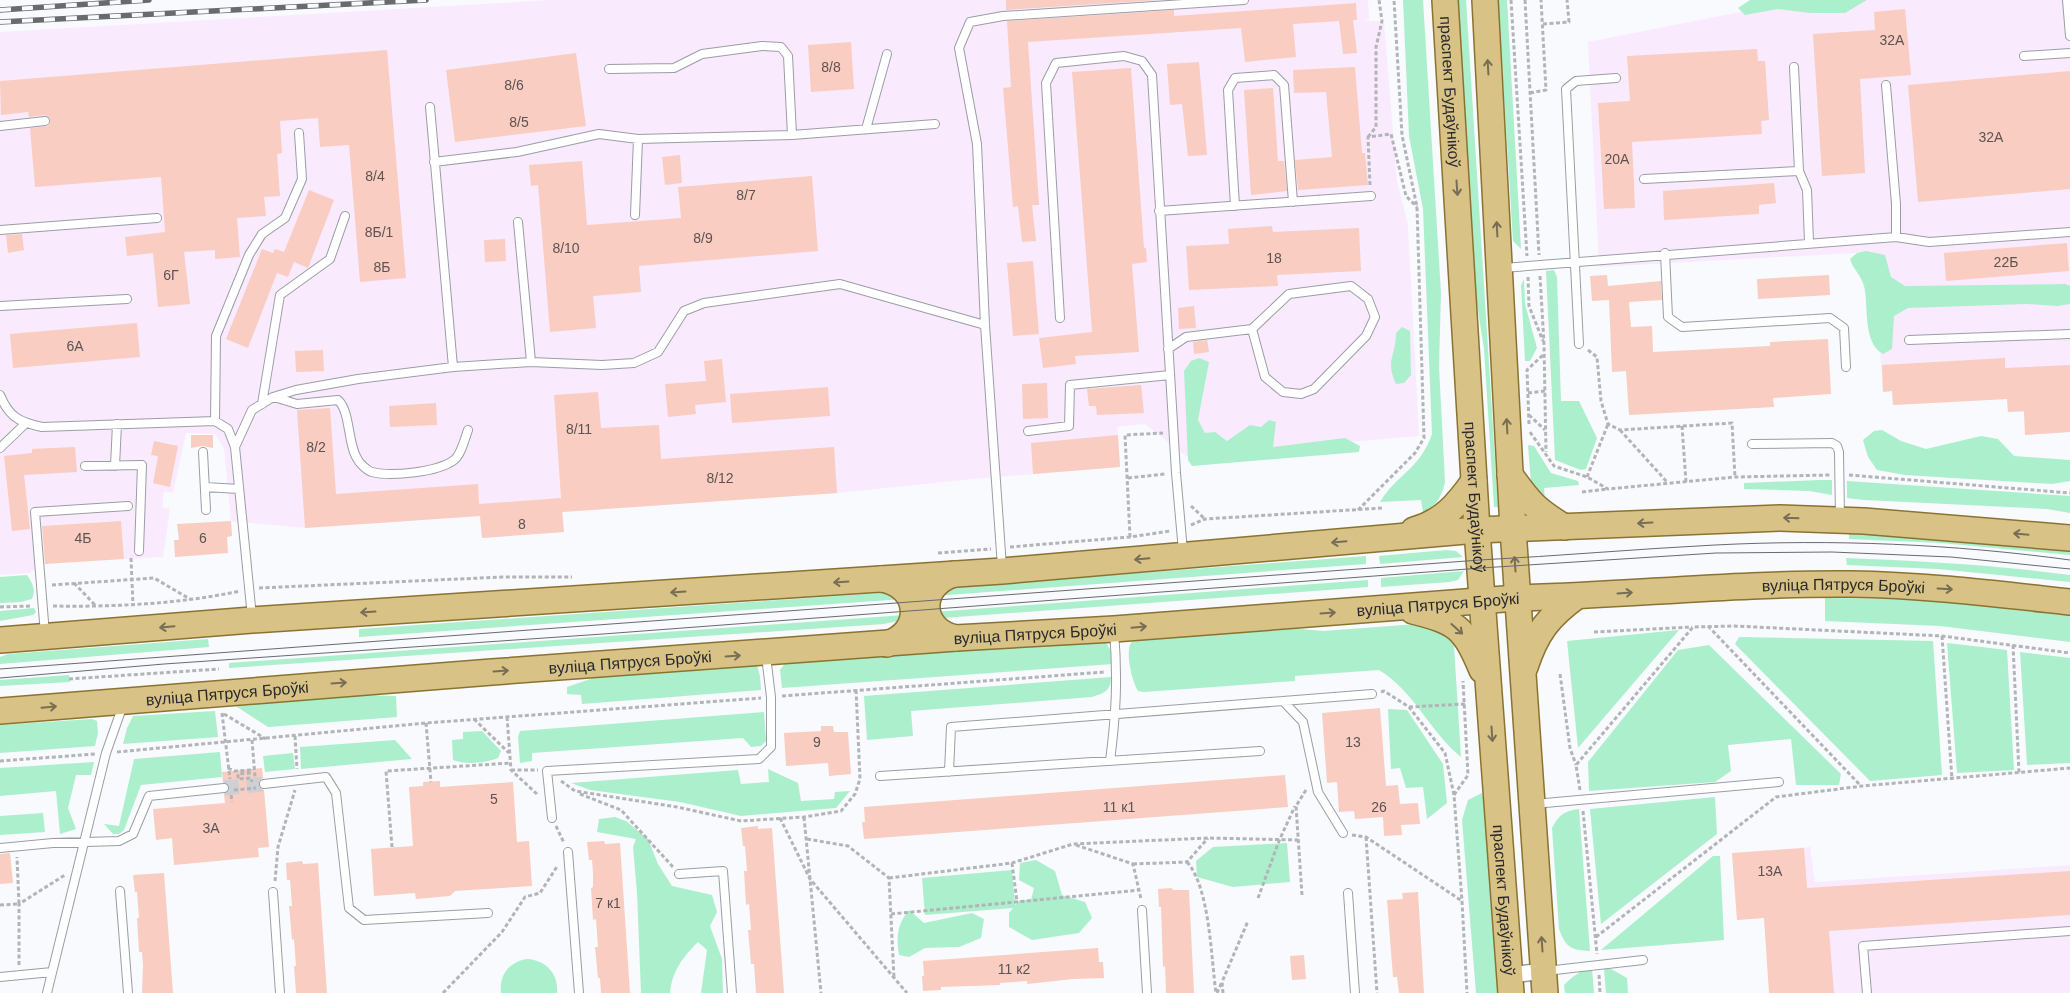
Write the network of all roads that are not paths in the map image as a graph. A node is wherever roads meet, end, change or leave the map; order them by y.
1 (1244, 0) edge
2 (1445, 0) edge
3 (1485, 0) edge
4 (2067, 0) edge
5 (2070, 36) edge
6 (2070, 53) edge
7 (887, 54) dead end
8 (2024, 56) dead end
9 (1794, 67) dead end
10 (609, 69) dead end
11 (1616, 78) dead end
12 (1886, 85) dead end
13 (430, 107) dead end
14 (45, 121) dead end
15 (935, 124) dead end
16 (0, 126) edge
17 (866, 129) junction
18 (299, 133) dead end
19 (792, 135) junction
20 (638, 139) junction
21 (434, 162) junction
22 (1799, 171) junction
23 (1644, 179) dead end
24 (1371, 196) road end
25 (1293, 202) junction
26 (1235, 206) junction
27 (1159, 211) junction
28 (635, 215) dead end
29 (345, 216) dead end
30 (157, 218) dead end
31 (518, 222) dead end
32 (0, 230) edge
33 (2070, 232) edge
34 (1896, 237) junction
35 (1809, 242) junction
36 (1665, 254) junction
37 (1575, 261) junction
38 (1499, 268) junction
39 (127, 300) dead end
40 (0, 306) edge
41 (1060, 318) dead end
42 (985, 325) junction
43 (1252, 329) junction
44 (2070, 334) edge
45 (1909, 340) dead end
46 (1579, 344) road end
47 (1168, 349) junction
48 (531, 362) junction
49 (453, 367) junction
50 (1846, 367) dead end
51 (1170, 374) junction
52 (0, 394) edge
53 (273, 397) junction
54 (262, 404) junction
55 (215, 421) junction
56 (25, 424) junction
57 (117, 424) junction
58 (468, 430) dead end
59 (1028, 431) dead end
60 (1752, 444) dead end
61 (235, 447) junction
62 (0, 448) edge
63 (203, 452) dead end
64 (85, 466) dead end
65 (115, 466) junction
66 (1510, 475) junction
67 (1474, 481) junction
68 (205, 488) junction
69 (239, 489) junction
70 (128, 506) dead end
71 (206, 510) dead end
72 (1840, 520) junction
73 (1564, 527) junction
74 (1478, 530) junction
75 (1513, 530) junction
76 (1388, 538) junction
77 (2070, 538) edge
78 (139, 551) dead end
79 (1184, 556) junction
80 (1002, 559) junction
81 (954, 574) junction
82 (882, 579) junction
83 (1577, 596) junction
84 (1517, 598) junction
85 (1483, 600) junction
86 (2070, 602) edge
87 (1396, 608) junction
88 (252, 620) junction
89 (1114, 629) junction
90 (45, 636) junction
91 (956, 638) junction
92 (5, 641) edge
93 (887, 644) junction
94 (765, 653) junction
95 (1522, 677) junction
96 (1488, 686) junction
97 (1372, 694) dead end
98 (124, 701) junction
99 (1283, 701) junction
100 (7, 708) edge
101 (1116, 714) junction
102 (1260, 751) dead end
103 (1110, 761) junction
104 (949, 772) junction
105 (880, 776) dead end
106 (1779, 782) dead end
107 (264, 784) tunnel mouth
108 (227, 789) tunnel mouth
109 (1532, 804) junction
110 (552, 818) road end
111 (1343, 834) road end
112 (83, 842) junction
113 (0, 848) edge
114 (568, 852) road end
115 (679, 874) road end
116 (120, 891) dead end
117 (273, 892) road end
118 (1348, 894) dead end
119 (1142, 910) road end
120 (488, 913) dead end
121 (2070, 930) edge
122 (1643, 960) dead end
123 (52, 972) junction
124 (0, 977) edge
125 (1545, 982) edge
126 (1510, 984) edge
127 (47, 993) edge
128 (128, 993) edge
129 (280, 993) edge
130 (579, 993) edge
131 (732, 993) edge
132 (1147, 993) edge
133 (1355, 993) edge
134 (1867, 993) edge

1 - 42 lane
2 -> 67 main road, праспект Будаўнікоў
38 -> 3 main road, праспект Будаўнікоў
4 - 5 lane
6 - 8 lane
7 - 17 lane
9 - 22 lane
10 - 19 lane
11 - 37 lane
12 - 34 lane
13 - 21 lane
14 - 16 lane
15 - 17 lane
17 - 19 lane
18 - 55 lane
19 - 20 lane
20 - 21 lane
20 - 28 lane
21 - 49 lane
22 - 23 lane
22 - 35 lane
24 - 25 lane
25 - 26 lane
25 - 26 lane
26 - 27 lane
27 - 41 lane
27 - 47 lane
29 - 54 lane
30 - 32 lane
31 - 48 lane
33 - 34 lane
34 - 35 lane
35 - 36 lane
36 - 37 lane
36 - 50 lane
37 - 38 lane
37 - 46 lane
66 -> 38 main road, праспект Будаўнікоў
39 - 40 lane
42 - 48 lane
42 - 80 lane
43 - 43 lane
43 - 47 lane
44 - 45 lane
47 - 51 lane
48 - 49 lane
49 - 53 lane
51 - 59 lane
51 - 79 lane
52 - 56 lane
53 - 54 lane
53 - 58 lane
54 - 61 lane
55 - 57 lane
55 - 61 lane
56 - 57 lane
56 - 62 lane
57 - 65 lane
60 - 72 lane
61 - 69 lane
63 - 68 lane
64 - 65 lane
65 - 78 lane
66 - 73 main road
66 - 75 main road, праспект Будаўнікоў
67 - 74 main road, праспект Будаўнікоў
67 - 76 main road
68 - 69 lane
68 - 71 lane
69 - 88 lane
70 - 90 lane
72 -> 73 main road
77 -> 72 main road
73 - 75 main road
74 - 75 main road
74 - 76 main road
74 - 85 main road, праспект Будаўнікоў
84 -> 75 main road, праспект Будаўнікоў
76 -> 79 main road
79 -> 80 main road
80 - 81 main road
81 - 82 main road
81 - 91 main road
82 -> 88 main road
82 - 93 main road
83 - 84 main road, вуліца Пятруся Броўкі
83 -> 86 main road, вуліца Пятруся Броўкі
83 - 95 main road
84 - 85 main road, вуліца Пятруся Броўкі
84 - 95 main road, праспект Будаўнікоў
85 - 87 main road, вуліца Пятруся Броўкі
85 - 96 main road, праспект Будаўнікоў
89 -> 87 main road, вуліца Пятруся Броўкі
87 -> 96 main road
88 -> 90 main road
89 - 91 main road, вуліца Пятруся Броўкі
89 - 101 lane
90 - 92 main road
91 - 93 main road, вуліца Пятруся Броўкі
93 - 94 main road, вуліца Пятруся Броўкі
98 -> 94 main road, вуліца Пятруся Броўкі
94 - 110 lane
95 - 109 main road, праспект Будаўнікоў
96 -> 126 main road, праспект Будаўнікоў
97 - 99 lane
100 -> 98 main road, вуліца Пятруся Броўкі
98 - 112 lane
99 - 101 lane
99 - 111 lane
101 - 103 lane
101 - 104 lane
102 - 103 lane
103 - 104 lane
104 - 105 lane
106 - 109 lane
107 - 120 lane
108 - 112 lane
125 -> 109 main road, праспект Будаўнікоў
112 - 113 lane
112 - 123 lane
114 - 130 lane
115 - 131 lane
116 - 128 lane
117 - 129 lane
118 - 133 lane
119 - 132 lane
121 - 134 lane
122 - 125 lane
123 - 124 lane
123 - 127 lane
125 - 126 street

